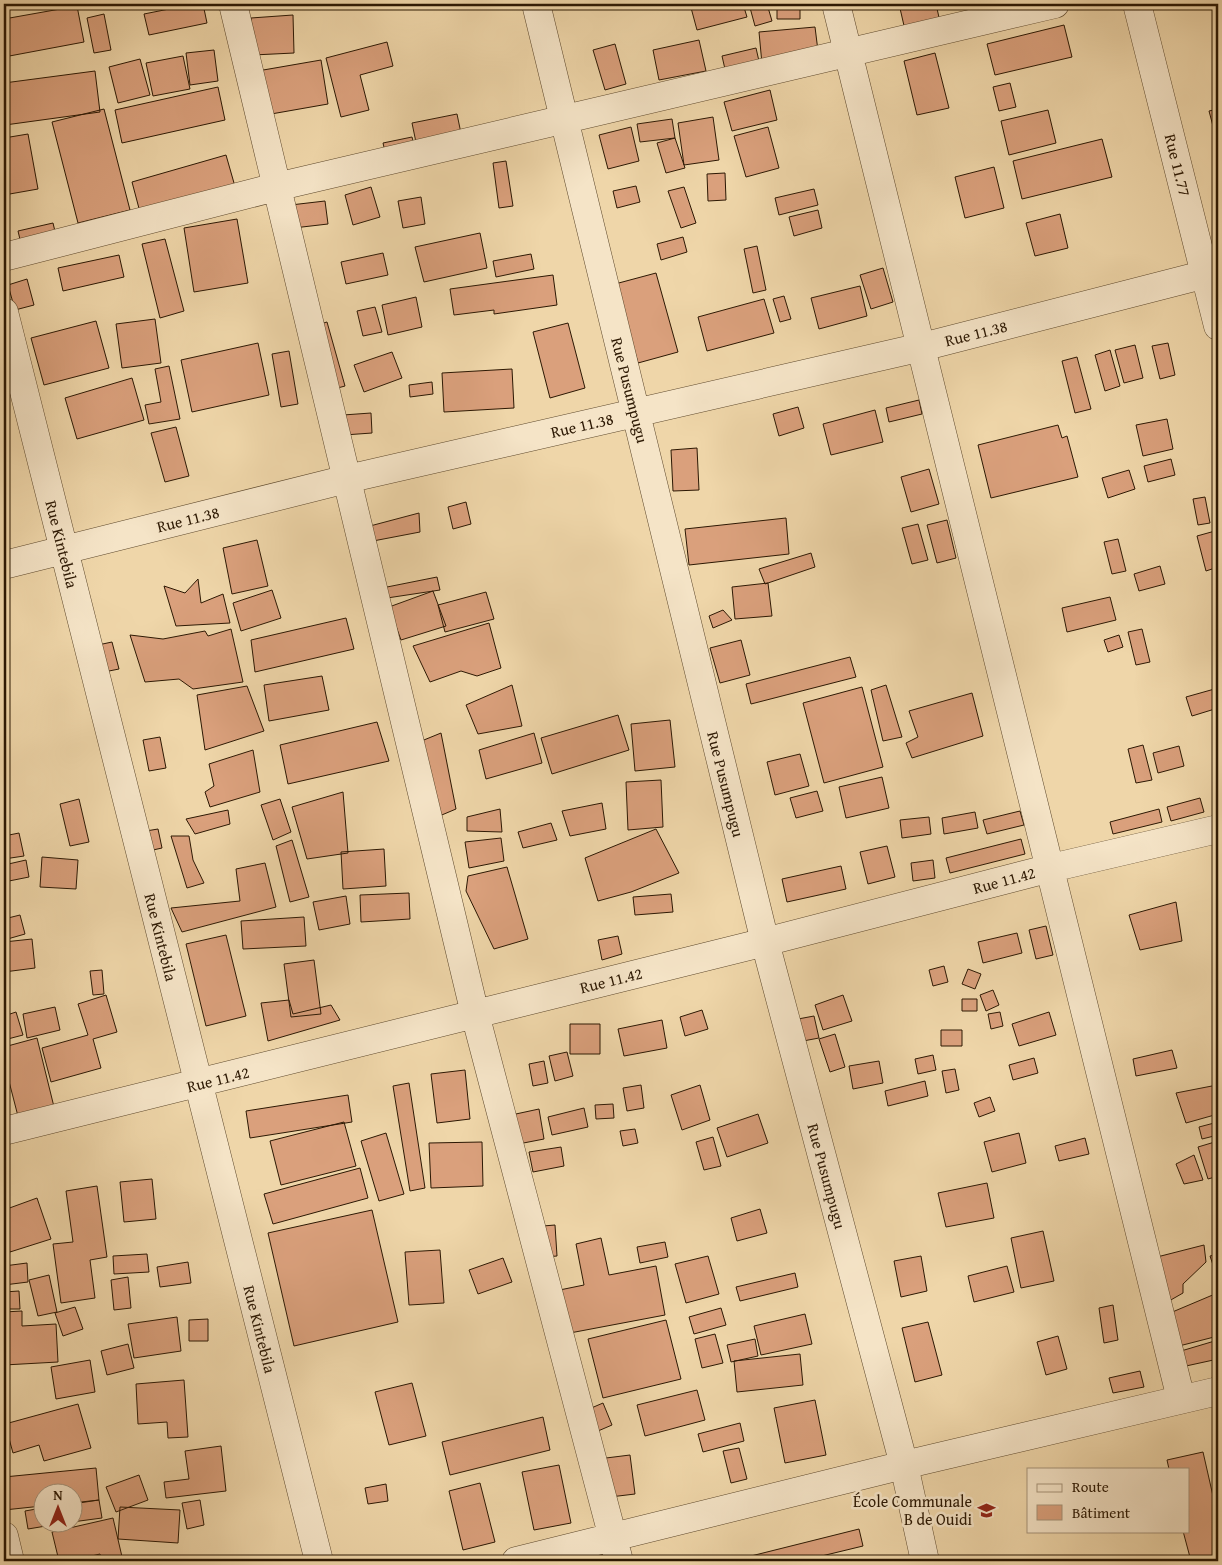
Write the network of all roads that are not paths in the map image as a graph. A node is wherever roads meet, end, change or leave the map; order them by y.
1 (233, 4) edge
2 (536, 4) edge
3 (836, 4) edge
4 (1055, 4) edge
5 (1137, 4) edge
6 (847, 51) junction
7 (564, 120) junction
8 (276, 187) junction
9 (4, 257) edge
10 (1212, 273) edge
11 (4, 312) edge
12 (1218, 326) edge
13 (922, 347) junction
14 (635, 413) junction
15 (347, 480) junction
16 (64, 550) junction
17 (4, 565) edge
18 (1218, 829) edge
19 (1052, 868) junction
20 (765, 942) junction
21 (475, 1014) junction
22 (198, 1084) junction
23 (4, 1131) edge
24 (1218, 1391) edge
25 (1181, 1399) junction
26 (904, 1465) junction
27 (4, 1536) edge
28 (616, 1549) edge
29 (10, 1561) edge
30 (319, 1561) edge
31 (516, 1561) edge
32 (925, 1561) edge

1 - 8 street
2 - 7 street, Rue Pusumpugu
3 - 6 street
4 - 6 street
5 - 10 street, Rue 11.77
6 - 7 street
6 - 13 street
7 - 8 street
7 - 14 street, Rue Pusumpugu
8 - 9 street
8 - 15 street
10 - 12 street, Rue 11.77
10 - 13 street, Rue 11.38
11 - 16 street, Rue Kintebila
13 - 14 street, Rue 11.38
13 - 19 street
14 - 15 street, Rue 11.38
14 - 20 street, Rue Pusumpugu
15 - 16 street, Rue 11.38
15 - 21 street
16 - 17 street, Rue 11.38
16 - 22 street, Rue Kintebila
18 - 19 street, Rue 11.42
19 - 20 street, Rue 11.42
19 - 25 street
20 - 21 street, Rue 11.42
20 - 26 street, Rue Pusumpugu
21 - 22 street, Rue 11.42
21 - 28 street
22 - 23 street, Rue 11.42
22 - 30 street, Rue Kintebila
24 - 25 street
25 - 26 street
26 - 28 street
26 - 32 street, Rue Pusumpugu
27 - 29 street
28 - 31 street

